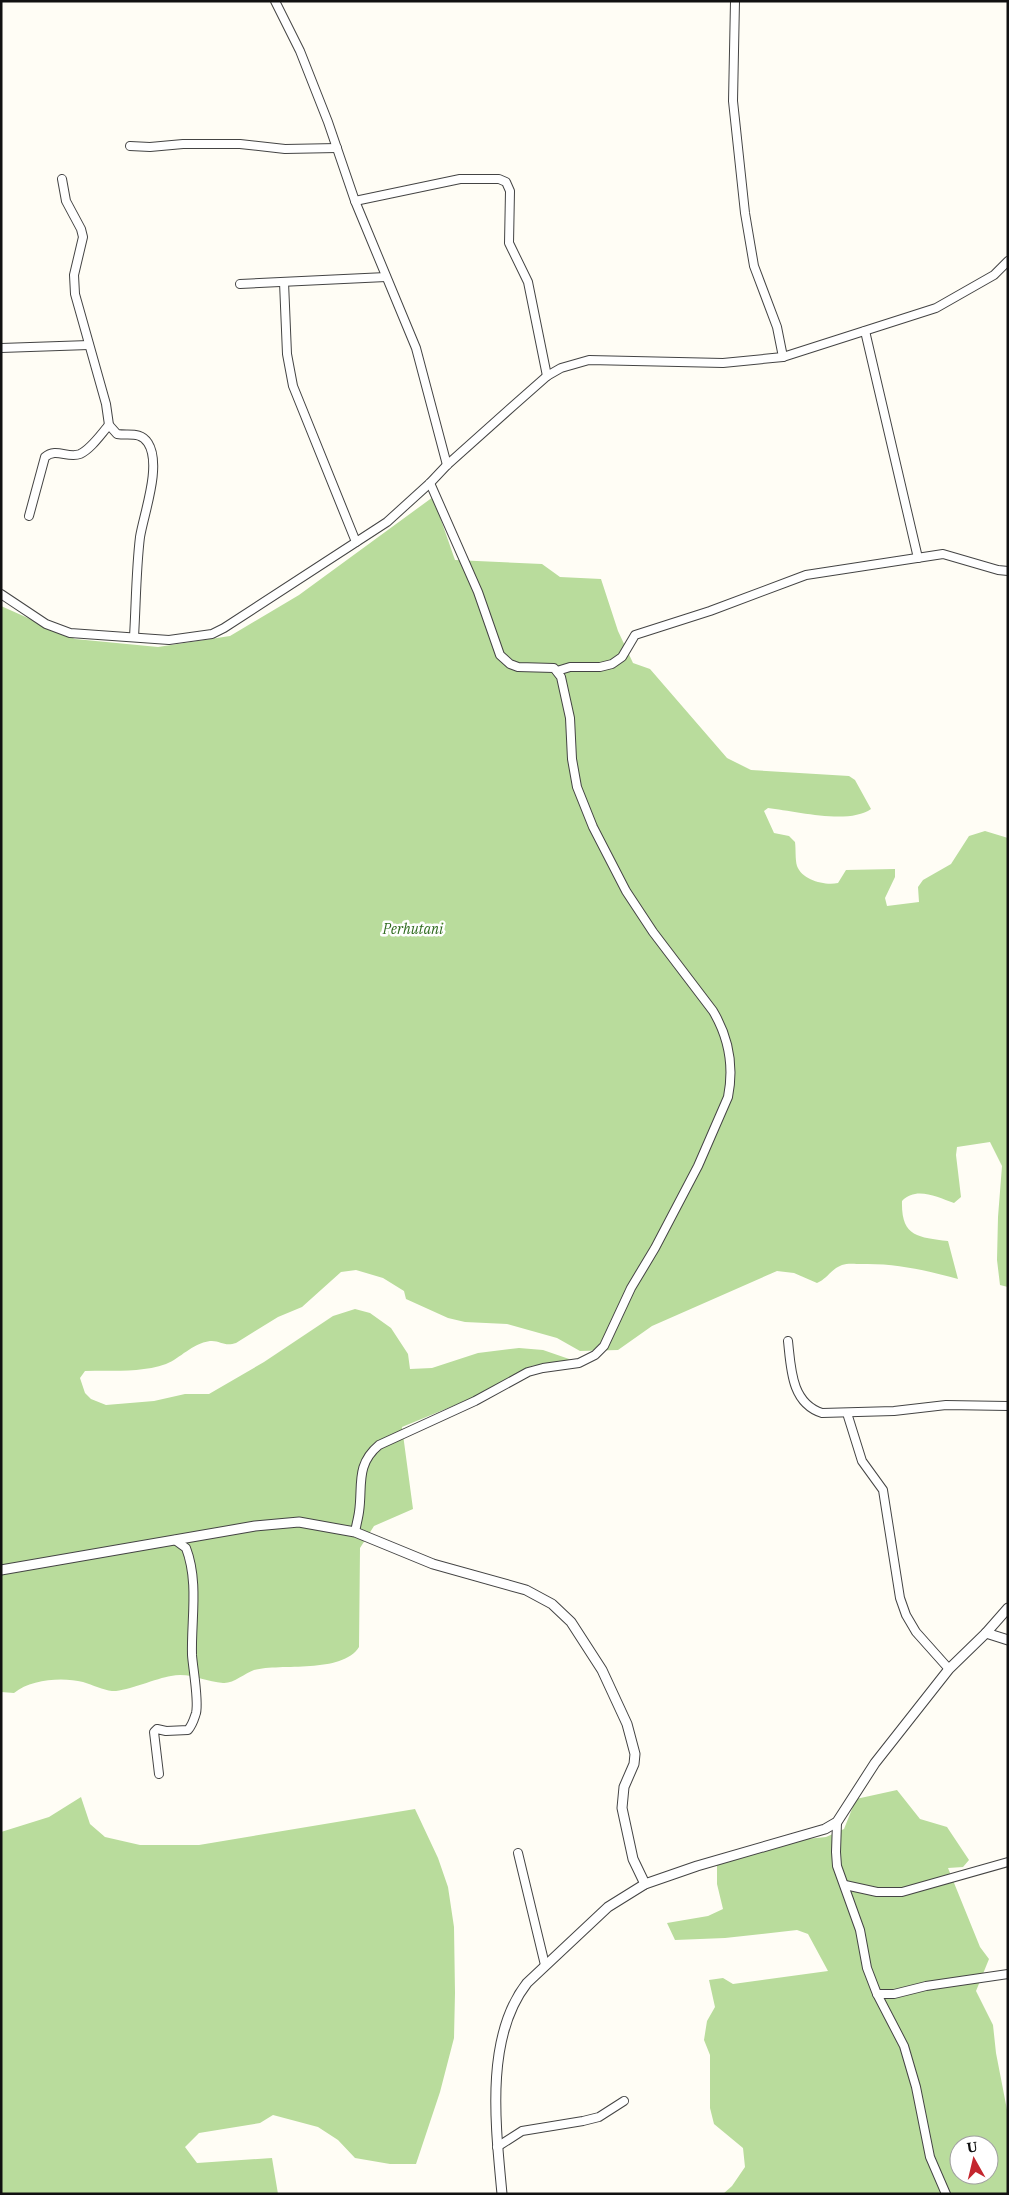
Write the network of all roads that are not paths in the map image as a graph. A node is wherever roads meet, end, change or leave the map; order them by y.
1 (274, 1) edge
2 (735, 1) edge
3 (130, 146) dead end
4 (337, 148) junction
5 (62, 179) dead end
6 (355, 201) junction
7 (1008, 261) edge
8 (386, 277) junction
9 (284, 282) junction
10 (240, 284) dead end
11 (865, 331) junction
12 (89, 345) junction
13 (1, 348) edge
14 (783, 358) junction
15 (547, 376) junction
16 (109, 425) junction
17 (447, 464) junction
18 (430, 483) junction
19 (29, 516) dead end
20 (356, 542) junction
21 (918, 558) junction
22 (1008, 571) edge
23 (1, 594) edge
24 (134, 637) junction
25 (558, 671) junction
26 (788, 1342) dead end
27 (1008, 1406) edge
28 (847, 1413) junction
29 (355, 1532) junction
30 (175, 1540) junction
31 (1, 1570) edge
32 (1008, 1608) edge
33 (986, 1633) junction
34 (1008, 1640) edge
35 (949, 1669) junction
36 (159, 1774) dead end
37 (837, 1822) junction
38 (825, 1829) junction
39 (836, 1840) junction
40 (518, 1853) dead end
41 (1008, 1862) edge
42 (645, 1884) junction
43 (845, 1885) junction
44 (545, 1965) junction
45 (1008, 1974) edge
46 (876, 1994) junction
47 (624, 2101) dead end
48 (497, 2147) junction
49 (502, 2194) edge
50 (946, 2194) edge

1 - 4 street
2 - 14 street
3 - 4 street
4 - 6 street
5 - 12 street
6 - 8 street
6 - 15 street
7 - 11 street
8 - 9 street
8 - 17 street
9 - 10 street
9 - 20 street
11 - 14 street
11 - 21 street
12 - 13 street
12 - 16 street
14 - 15 street
15 - 17 street
16 - 19 street
16 - 24 street
17 - 18 street
18 - 20 street
18 - 25 street
20 - 24 street
21 - 22 street
21 - 25 street
23 - 24 street
25 - 29 street
26 - 28 street
27 - 28 street
28 - 35 street
29 - 30 street
29 - 42 street
30 - 31 street
30 - 36 street
32 - 33 street
33 - 34 street
33 - 35 street
35 - 37 street
37 - 38 street
37 - 39 street
38 - 39 street
38 - 42 street
39 - 43 street
40 - 44 street
41 - 43 street
42 - 44 street
43 - 46 street
44 - 48 street
45 - 46 street
46 - 50 street
47 - 48 street
48 - 49 street

